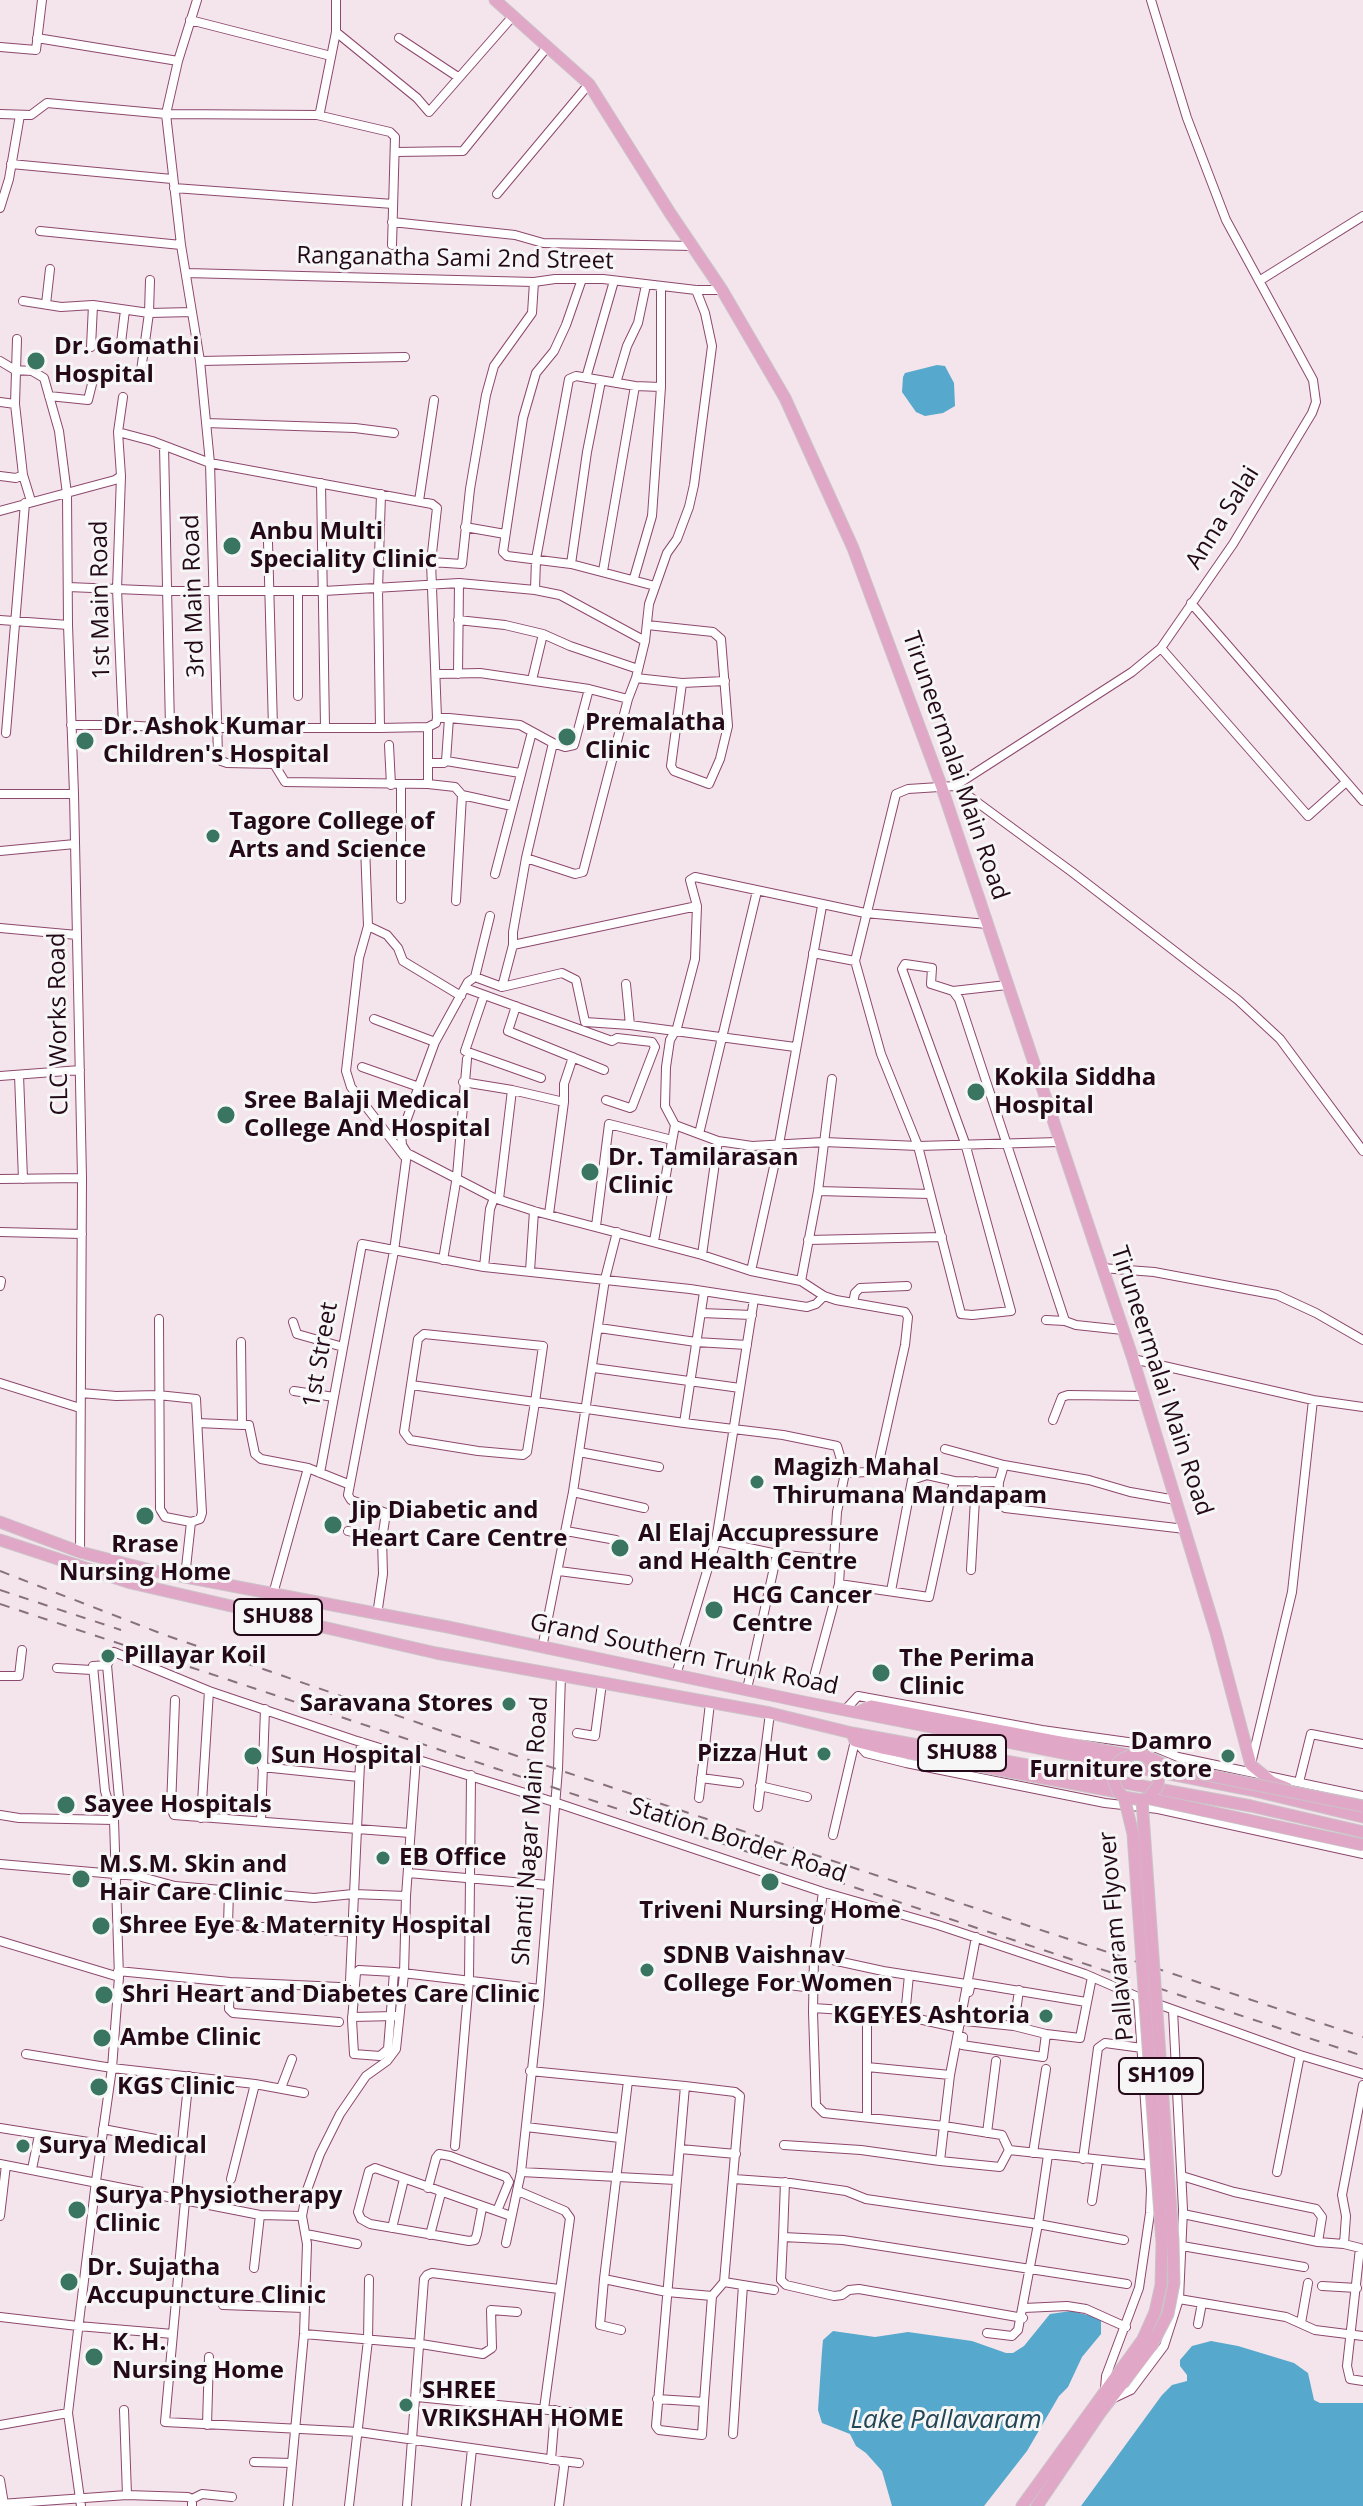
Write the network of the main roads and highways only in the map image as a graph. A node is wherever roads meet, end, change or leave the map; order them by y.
1 (495, 0) edge
2 (0, 1522) edge
3 (0, 1540) edge
4 (852, 1711) junction
5 (854, 1737) junction
6 (1128, 1755) junction
7 (1146, 1756) junction
8 (1250, 1769) junction
9 (1251, 1790) junction
10 (1123, 1798) junction
11 (1144, 1799) junction
12 (1293, 1800) junction
13 (1251, 1806) junction
14 (1363, 1806) edge
15 (1363, 1817) edge
16 (1246, 1829) road end
17 (1363, 1832) edge
18 (1363, 1845) edge
19 (1147, 2343) junction
20 (1110, 2394) junction
21 (1022, 2506) edge
22 (1037, 2506) edge

1 - 8 main road, Tiruneermalai Main Road
2 - 4 main road, Grand Southern Trunk Road / SHU88
3 - 5 main road, Grand Southern Trunk Road / SHU88
4 - 6 main road
4 - 9 main road, Grand Southern Trunk Road / SHU88
5 - 10 main road, Pallavaram Flyover
5 - 13 main road, Grand Southern Trunk Road / SHU88
6 - 7 main road, bridge
6 - 10 main road, Pallavaram Flyover, bridge
7 - 11 main road, Pallavaram Flyover, bridge
7 - 14 main road, bridge
8 - 9 main road, Tiruneermalai Main Road
8 - 12 main road
9 - 12 main road, Grand Southern Trunk Road / SHU88
9 - 13 main road, Tiruneermalai Main Road
10 - 11 main road, Pallavaram Flyover, bridge
10 - 19 main road, Pallavaram Flyover / SH109, bridge
11 - 18 main road, Pallavaram Flyover, bridge
11 - 19 main road, Pallavaram Flyover / SH109, bridge
12 - 15 main road, Grand Southern Trunk Road / SHU88
13 - 16 main road, Tiruneermalai Main Road
13 - 17 main road, Grand Southern Trunk Road / SHU88
19 - 20 main road, Pallavaram Flyover / SH109
20 - 21 main road, SH109
20 - 22 main road, SH109

